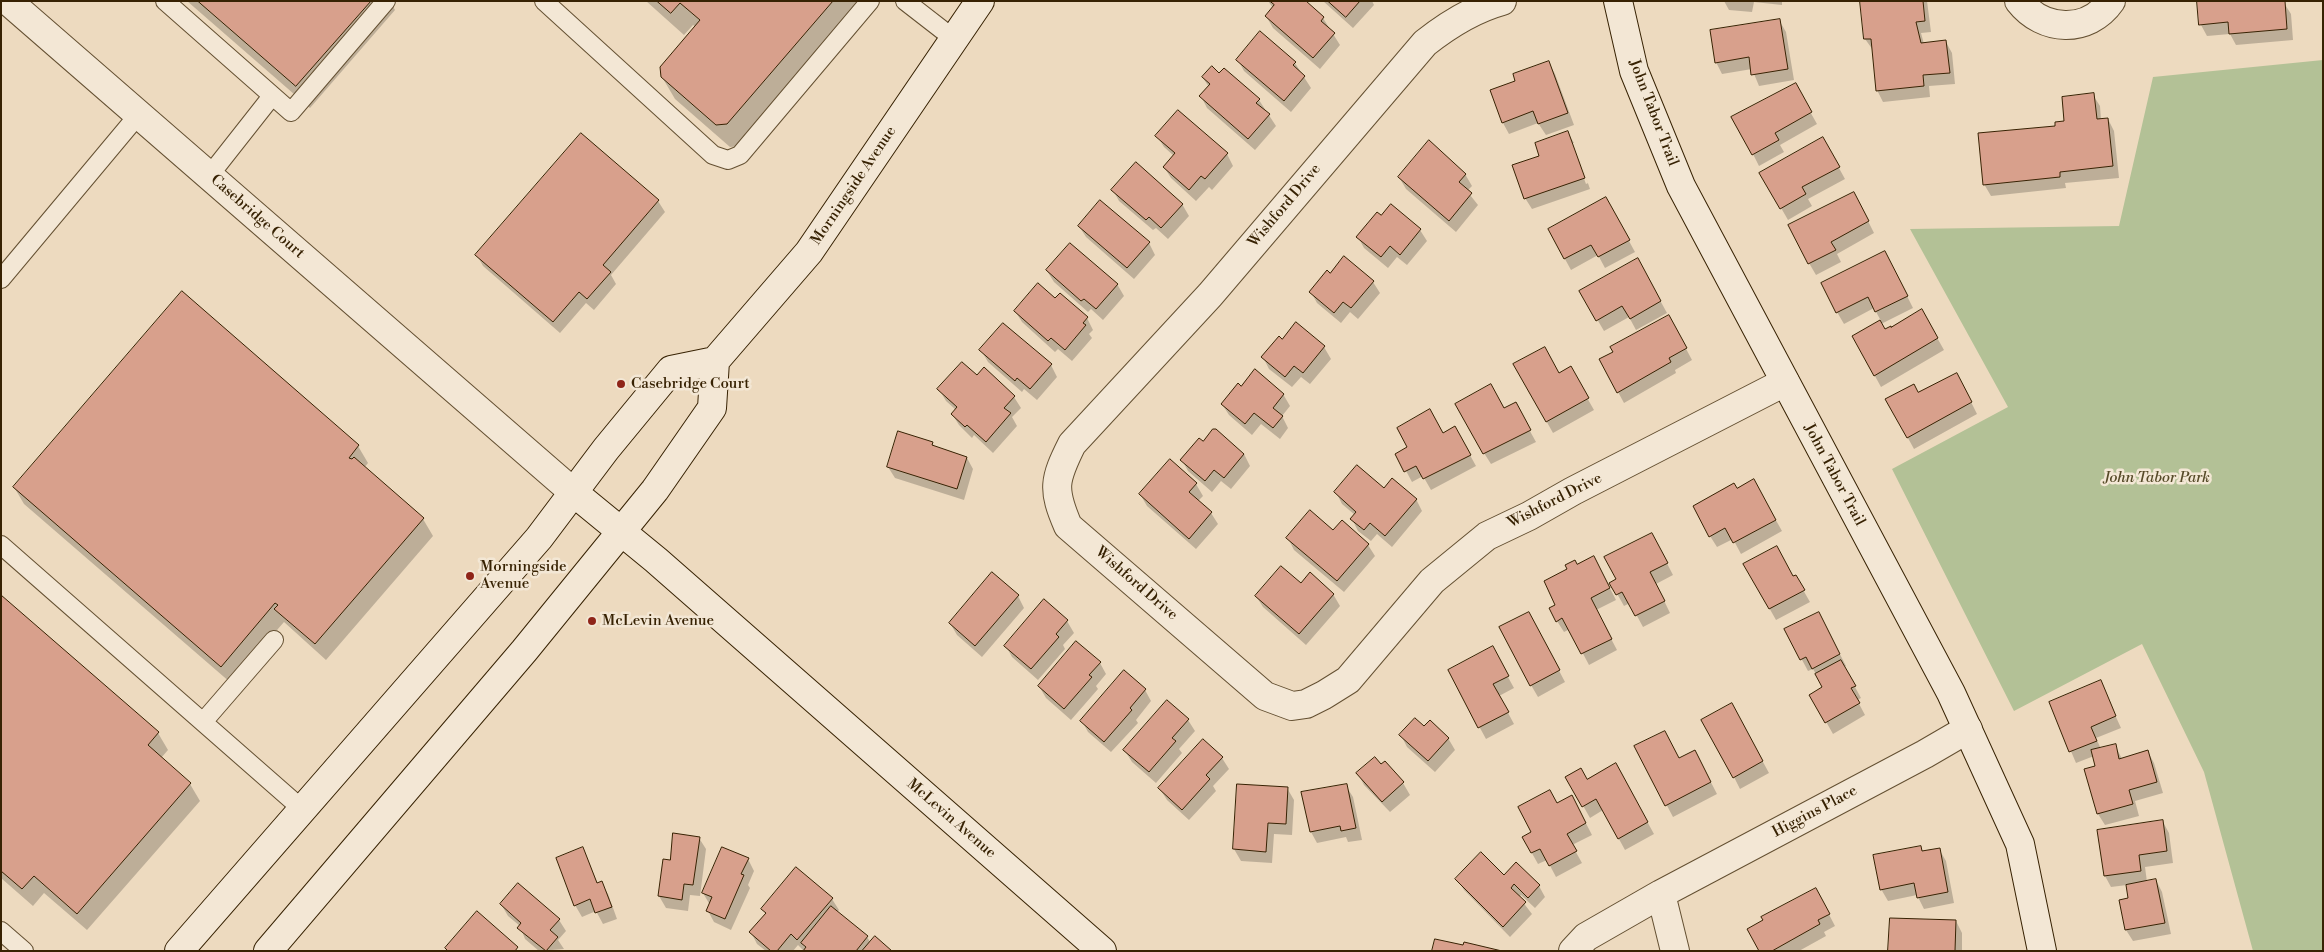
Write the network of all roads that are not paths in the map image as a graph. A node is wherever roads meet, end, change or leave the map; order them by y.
1 (8, 1) edge
2 (164, 1) edge
3 (386, 1) edge
4 (544, 1) edge
5 (870, 1) edge
6 (905, 1) edge
7 (980, 1) edge
8 (1502, 1) edge
9 (1618, 1) edge
10 (2019, 1) edge
11 (2112, 1) edge
12 (954, 39) junction
13 (272, 96) junction
14 (139, 114) junction
15 (209, 176) junction
16 (1, 279) edge
17 (715, 361) junction
18 (1785, 382) junction
19 (573, 492) junction
20 (620, 531) junction
21 (1, 545) edge
22 (274, 640) dead end
23 (203, 722) junction
24 (1968, 729) junction
25 (302, 808) junction
26 (1661, 894) junction
27 (1, 931) edge
28 (24, 951) edge
29 (178, 951) edge
30 (268, 951) edge
31 (1102, 951) edge
32 (1572, 951) edge
33 (1675, 951) edge
34 (2042, 951) edge

1 - 14 street, Casebridge Court
2 - 13 lane
3 - 13 lane
4 - 5 lane
6 - 12 lane
7 - 12 street, Morningside Avenue
8 - 18 street, Wishford Drive
9 - 18 street, John Tabor Trail
10 - 11 street
12 - 17 street, Morningside Avenue
13 - 15 lane
14 - 15 street, Casebridge Court
14 - 16 lane
15 - 19 street, Casebridge Court
17 - 19 street
17 - 20 street
18 - 24 street, John Tabor Trail
19 - 20 street, McLevin Avenue
19 - 25 street
20 - 30 street
20 - 31 street, McLevin Avenue
21 - 23 lane
22 - 23 lane
23 - 25 lane
24 - 26 street, Higgins Place
24 - 34 street, John Tabor Trail
25 - 29 street
26 - 32 street, Higgins Place
26 - 33 street
27 - 28 lane

